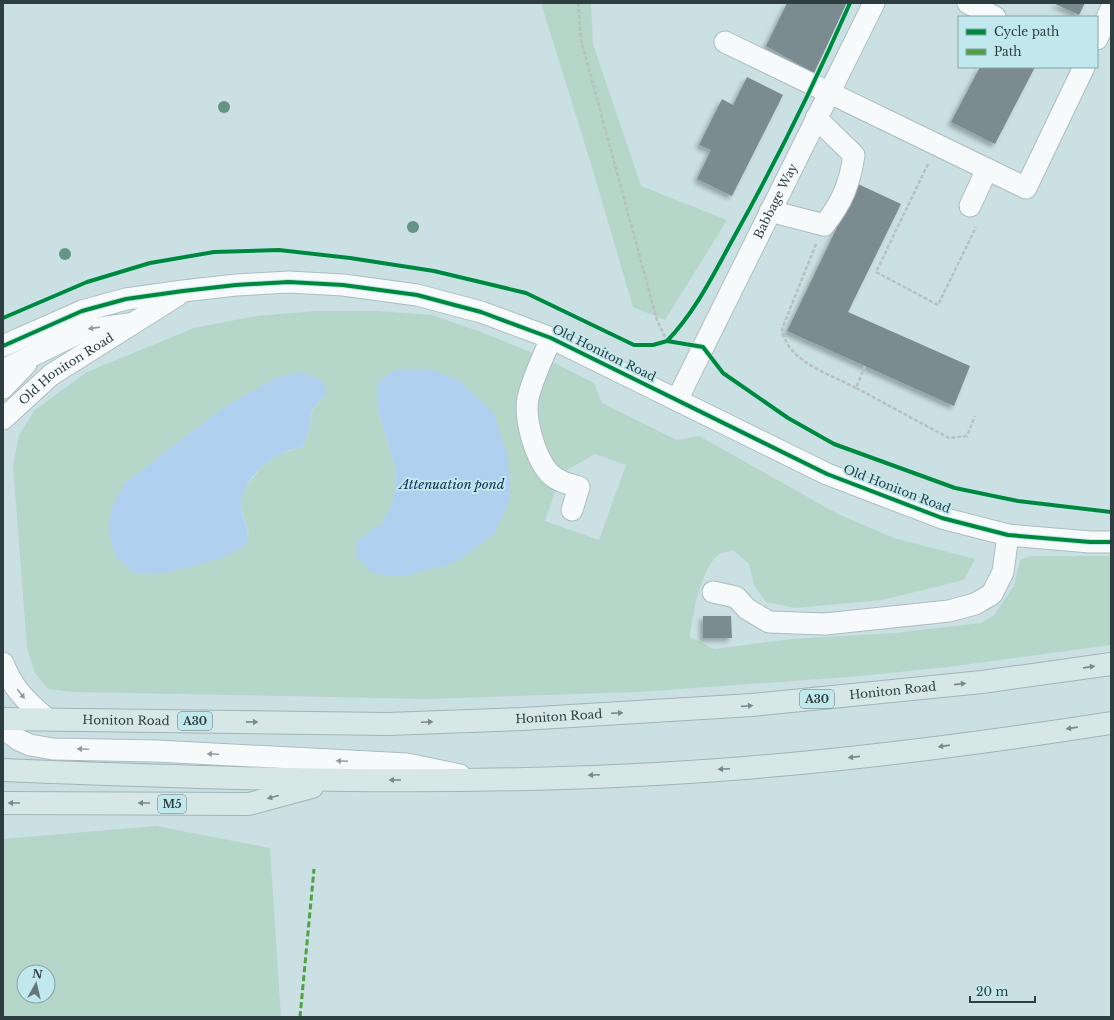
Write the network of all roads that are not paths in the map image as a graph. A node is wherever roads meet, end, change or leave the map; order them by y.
1 (874, 3) edge
2 (968, 3) edge
3 (1111, 9) edge
4 (993, 16) edge
5 (1098, 37) edge
6 (725, 42) dead end
7 (1084, 68) edge
8 (829, 93) junction
9 (816, 118) junction
10 (987, 169) junction
11 (770, 211) junction
12 (975, 213) road end
13 (183, 291) junction
14 (133, 323) junction
15 (551, 338) junction
16 (3, 346) edge
17 (37, 352) junction
18 (3, 370) edge
19 (3, 388) edge
20 (677, 400) junction
21 (3, 419) edge
22 (572, 510) dead end
23 (1008, 535) junction
24 (1111, 542) edge
25 (713, 592) dead end
26 (3, 663) edge
27 (1111, 664) edge
28 (3, 719) edge
29 (47, 719) junction
30 (3, 723) edge
31 (1111, 723) edge
32 (3, 770) edge
33 (478, 779) junction
34 (338, 780) junction
35 (3, 803) edge

1 - 8 street, Babbage Way
2 - 4 street
3 - 5 street
6 - 8 street
7 - 10 street
8 - 9 street, Babbage Way
8 - 10 street
9 - 11 street, Babbage Way
9 - 11 street
10 - 12 street
11 - 20 street, Babbage Way
13 - 14 street, Old Honiton Road
13 - 15 street, Old Honiton Road
13 - 16 street, Old Honiton Road
14 -> 17 street, Old Honiton Road
14 - 21 street, Old Honiton Road
15 - 20 street, Old Honiton Road
15 - 22 street
17 - 18 street, Old Honiton Road
17 - 19 street, Old Honiton Road
20 - 23 street, Old Honiton Road
23 - 24 street, Old Honiton Road
23 - 25 street
26 -> 29 street
29 -> 27 highway, Honiton Road / A30
28 - 29 highway, Honiton Road / A30
33 -> 30 street
31 -> 33 highway
32 - 34 highway
33 -> 34 highway
34 -> 35 highway, M5

